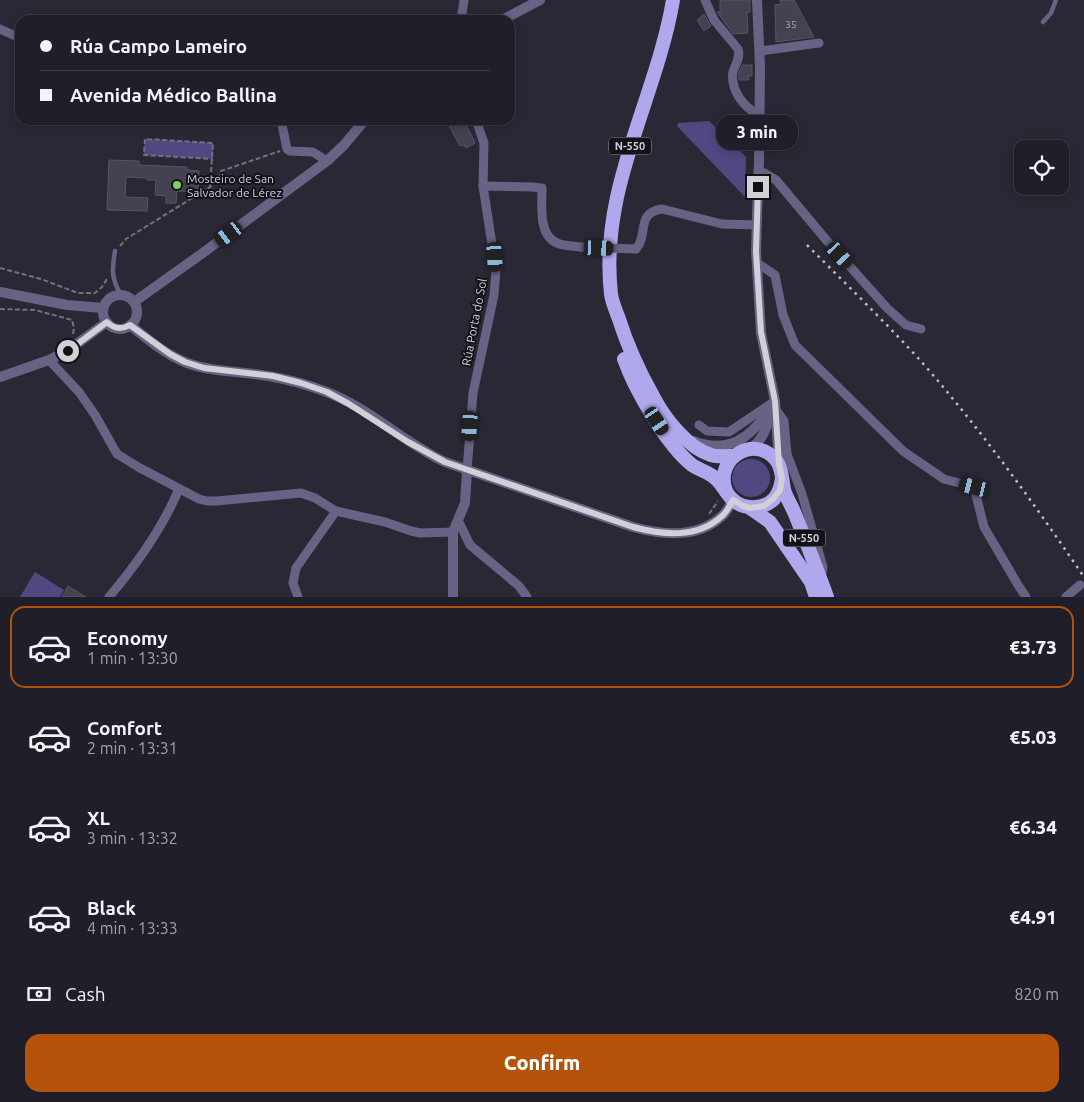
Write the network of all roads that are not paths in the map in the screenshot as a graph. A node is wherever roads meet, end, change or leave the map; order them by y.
1 (464, 0) edge
2 (540, 0) edge
3 (673, 0) edge
4 (705, 0) edge
5 (757, 0) edge
6 (1056, 0) edge
7 (461, 15) edge
8 (512, 15) edge
9 (1042, 22) dead end
10 (0, 28) edge
11 (15, 36) edge
12 (819, 43) dead end
13 (760, 51) junction
14 (759, 114) junction
15 (282, 125) edge
16 (360, 125) edge
17 (478, 125) edge
18 (327, 161) junction
19 (759, 172) junction
20 (484, 186) junction
21 (757, 220) junction
22 (115, 252) road end
23 (757, 263) junction
24 (0, 292) edge
25 (121, 295) junction
26 (611, 295) junction
27 (134, 302) junction
28 (104, 308) junction
29 (107, 322) junction
30 (130, 325) junction
31 (921, 329) dead end
32 (49, 360) junction
33 (0, 376) edge
34 (773, 407) junction
35 (699, 425) dead end
36 (684, 438) junction
37 (750, 449) junction
38 (734, 456) junction
39 (779, 464) junction
40 (467, 471) junction
41 (782, 478) junction
42 (179, 489) junction
43 (729, 496) junction
44 (750, 508) junction
45 (336, 511) junction
46 (458, 520) junction
47 (453, 532) junction
48 (821, 578) junction
49 (1080, 586) dead end
50 (109, 597) edge
51 (298, 597) edge
52 (453, 597) edge
53 (528, 597) edge
54 (816, 597) edge
55 (827, 597) edge
56 (1026, 597) edge
57 (1066, 597) edge

1 - 7 street
2 - 8 street
3 - 26 highway, N-550
4 - 14 street
5 - 13 street
6 - 9 lane
10 - 11 street
12 - 13 street
13 - 14 street
14 - 19 street, bridge
15 - 18 street
16 - 18 street
17 - 20 street, Rúa Porta do Sol
18 - 27 street
19 - 21 street, bridge
19 - 31 street
20 - 21 street, bridge
20 - 40 street, Rúa Porta do Sol
21 - 23 street
22 - 25 lane
23 - 34 street
23 - 56 street
24 - 28 street
25 - 27 street
25 - 28 street
26 - 36 highway, N-550
26 - 43 highway, N-550
27 - 30 street
28 - 29 street
29 - 30 street
29 - 32 street
30 - 40 street
32 - 33 street
32 - 42 street
34 - 35 street
34 - 36 street
34 - 37 street
34 - 39 street
34 - 48 street
36 - 38 highway, N-550
37 - 38 highway, N-550
37 - 39 highway
38 - 43 highway
39 - 41 highway, N-550
40 - 43 street
40 - 46 street
41 - 44 highway
41 - 48 highway, N-550
42 - 45 street
42 - 50 street
43 - 44 highway, N-550
44 - 54 highway, N-550
45 - 47 street
45 - 51 street
46 - 47 street
46 - 53 street
47 - 52 street
48 - 55 highway, N-550
49 - 57 street

